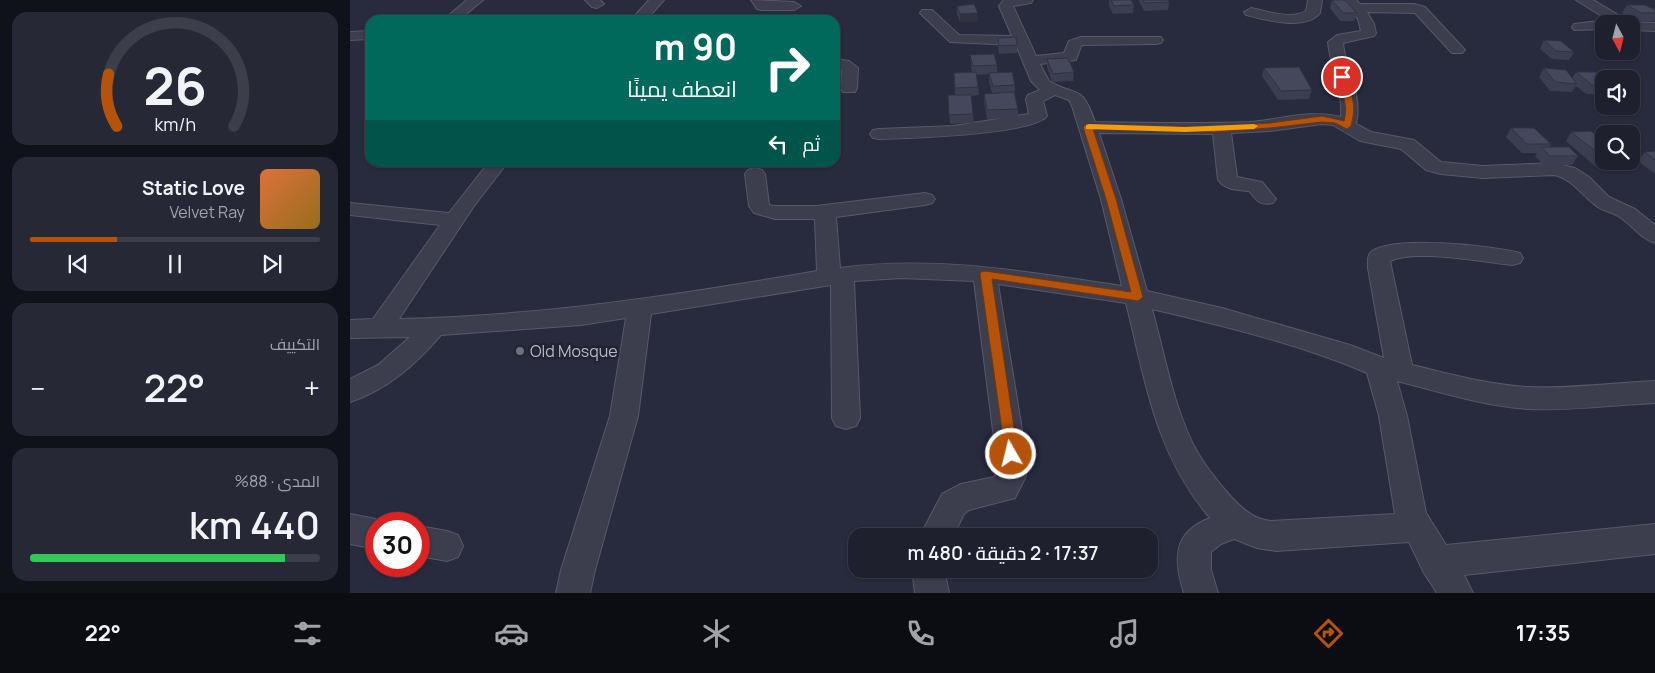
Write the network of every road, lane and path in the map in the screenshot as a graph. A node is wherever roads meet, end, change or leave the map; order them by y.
1 (476, 0) edge
2 (657, 0) edge
3 (758, 0) edge
4 (1026, 0) edge
5 (1315, 0) edge
6 (1583, 0) edge
7 (1352, 4) edge
8 (794, 6) dead end
9 (1250, 12) dead end
10 (927, 13) dead end
11 (456, 15) edge
12 (643, 15) edge
13 (1609, 15) edge
14 (1595, 26) edge
15 (1579, 27) dead end
16 (365, 35) edge
17 (350, 36) edge
18 (1156, 40) dead end
19 (1022, 41) junction
20 (1457, 50) dead end
21 (1030, 60) junction
22 (840, 64) edge
23 (849, 88) dead end
24 (1052, 90) junction
25 (1347, 126) junction
26 (1088, 127) junction
27 (1221, 129) junction
28 (879, 134) dead end
29 (495, 167) edge
30 (755, 174) dead end
31 (924, 199) dead end
32 (1266, 199) dead end
33 (350, 209) edge
34 (825, 210) junction
35 (454, 220) junction
36 (1655, 236) edge
37 (1512, 258) dead end
38 (985, 274) junction
39 (835, 276) junction
40 (1138, 297) junction
41 (640, 308) junction
42 (434, 327) junction
43 (380, 328) junction
44 (350, 329) edge
45 (1388, 369) junction
46 (350, 391) edge
47 (1655, 392) edge
48 (846, 418) dead end
49 (1236, 524) junction
50 (1417, 527) junction
51 (940, 528) edge
52 (350, 529) edge
53 (365, 532) edge
54 (1655, 539) edge
55 (1436, 562) junction
56 (930, 578) edge
57 (573, 593) edge
58 (932, 593) edge
59 (1201, 593) edge
60 (1456, 593) edge

1 - 11 street
2 - 12 street
3 - 8 street
4 - 19 street
5 - 9 street
6 - 13 street
7 - 20 street
7 - 25 street
10 - 19 street
14 - 15 street
16 - 17 street
18 - 21 street
19 - 21 street
21 - 24 street
22 - 23 street
24 - 26 street
24 - 28 street
25 - 27 street
25 - 36 street
26 - 27 street
26 - 40 street
27 - 32 street
29 - 35 street
30 - 34 street
31 - 34 street
33 - 35 street
34 - 39 street
35 - 43 street
37 - 45 street
38 - 39 street
38 - 40 street
38 - 51 street
39 - 41 street
39 - 48 street
40 - 45 street
40 - 49 street
41 - 42 street
41 - 57 street
42 - 43 street
42 - 46 street
43 - 44 street
45 - 47 street
45 - 50 street
49 - 50 street
49 - 59 street
50 - 55 street
52 - 53 street
54 - 55 street
55 - 60 street
56 - 58 street

